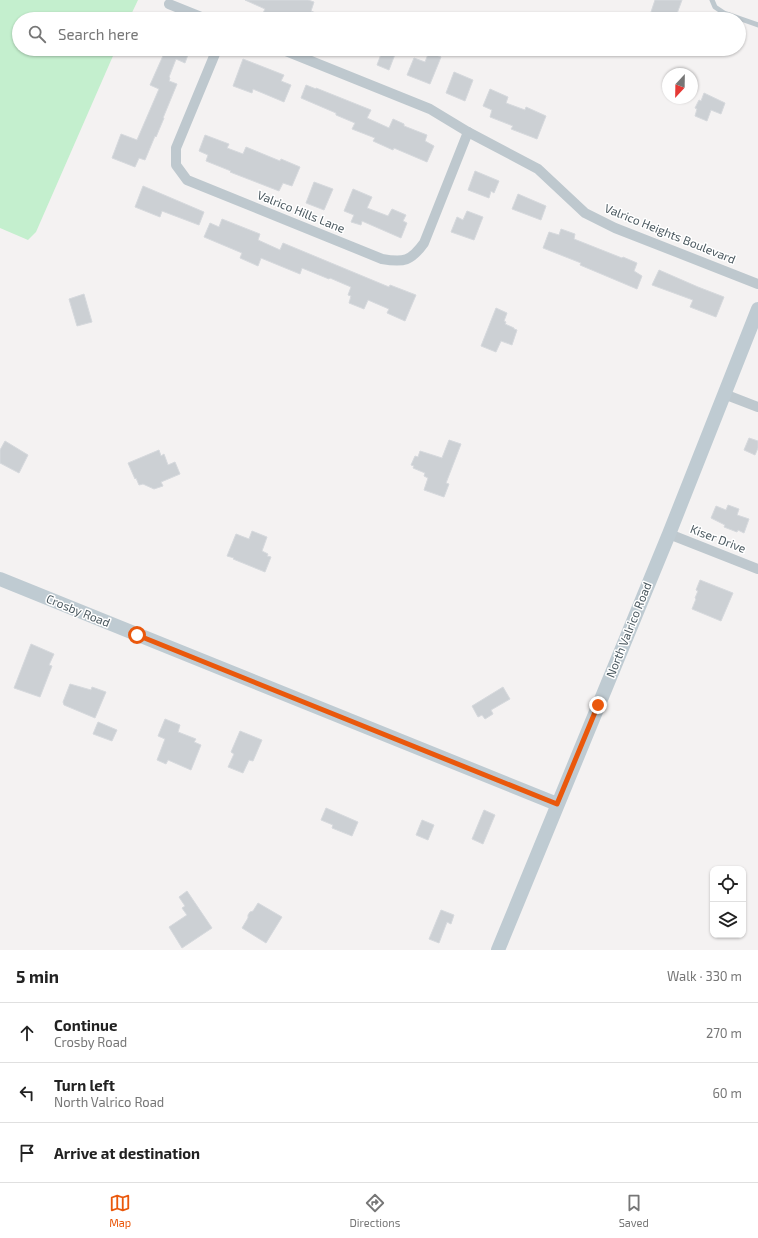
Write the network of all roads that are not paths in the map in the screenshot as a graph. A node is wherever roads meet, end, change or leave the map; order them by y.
1 (712, 0) edge
2 (169, 4) dead end
3 (189, 12) edge
4 (722, 12) edge
5 (746, 21) edge
6 (758, 25) edge
7 (214, 56) edge
8 (298, 56) edge
9 (468, 132) junction
10 (758, 284) edge
11 (758, 309) edge
12 (724, 394) junction
13 (758, 407) edge
14 (669, 534) junction
15 (758, 569) edge
16 (0, 579) edge
17 (557, 804) junction
18 (498, 950) edge

1 - 4 lane
2 - 3 street
5 - 6 lane
7 - 9 street, Valrico Hills Lane
8 - 9 street, Valrico Heights Boulevard
9 - 10 street, Valrico Heights Boulevard
11 - 12 street, North Valrico Road
12 - 13 street
12 - 14 street, North Valrico Road
14 - 15 street, Kiser Drive
14 - 17 street, North Valrico Road
16 - 17 street, Crosby Road
17 - 18 street, North Valrico Road

